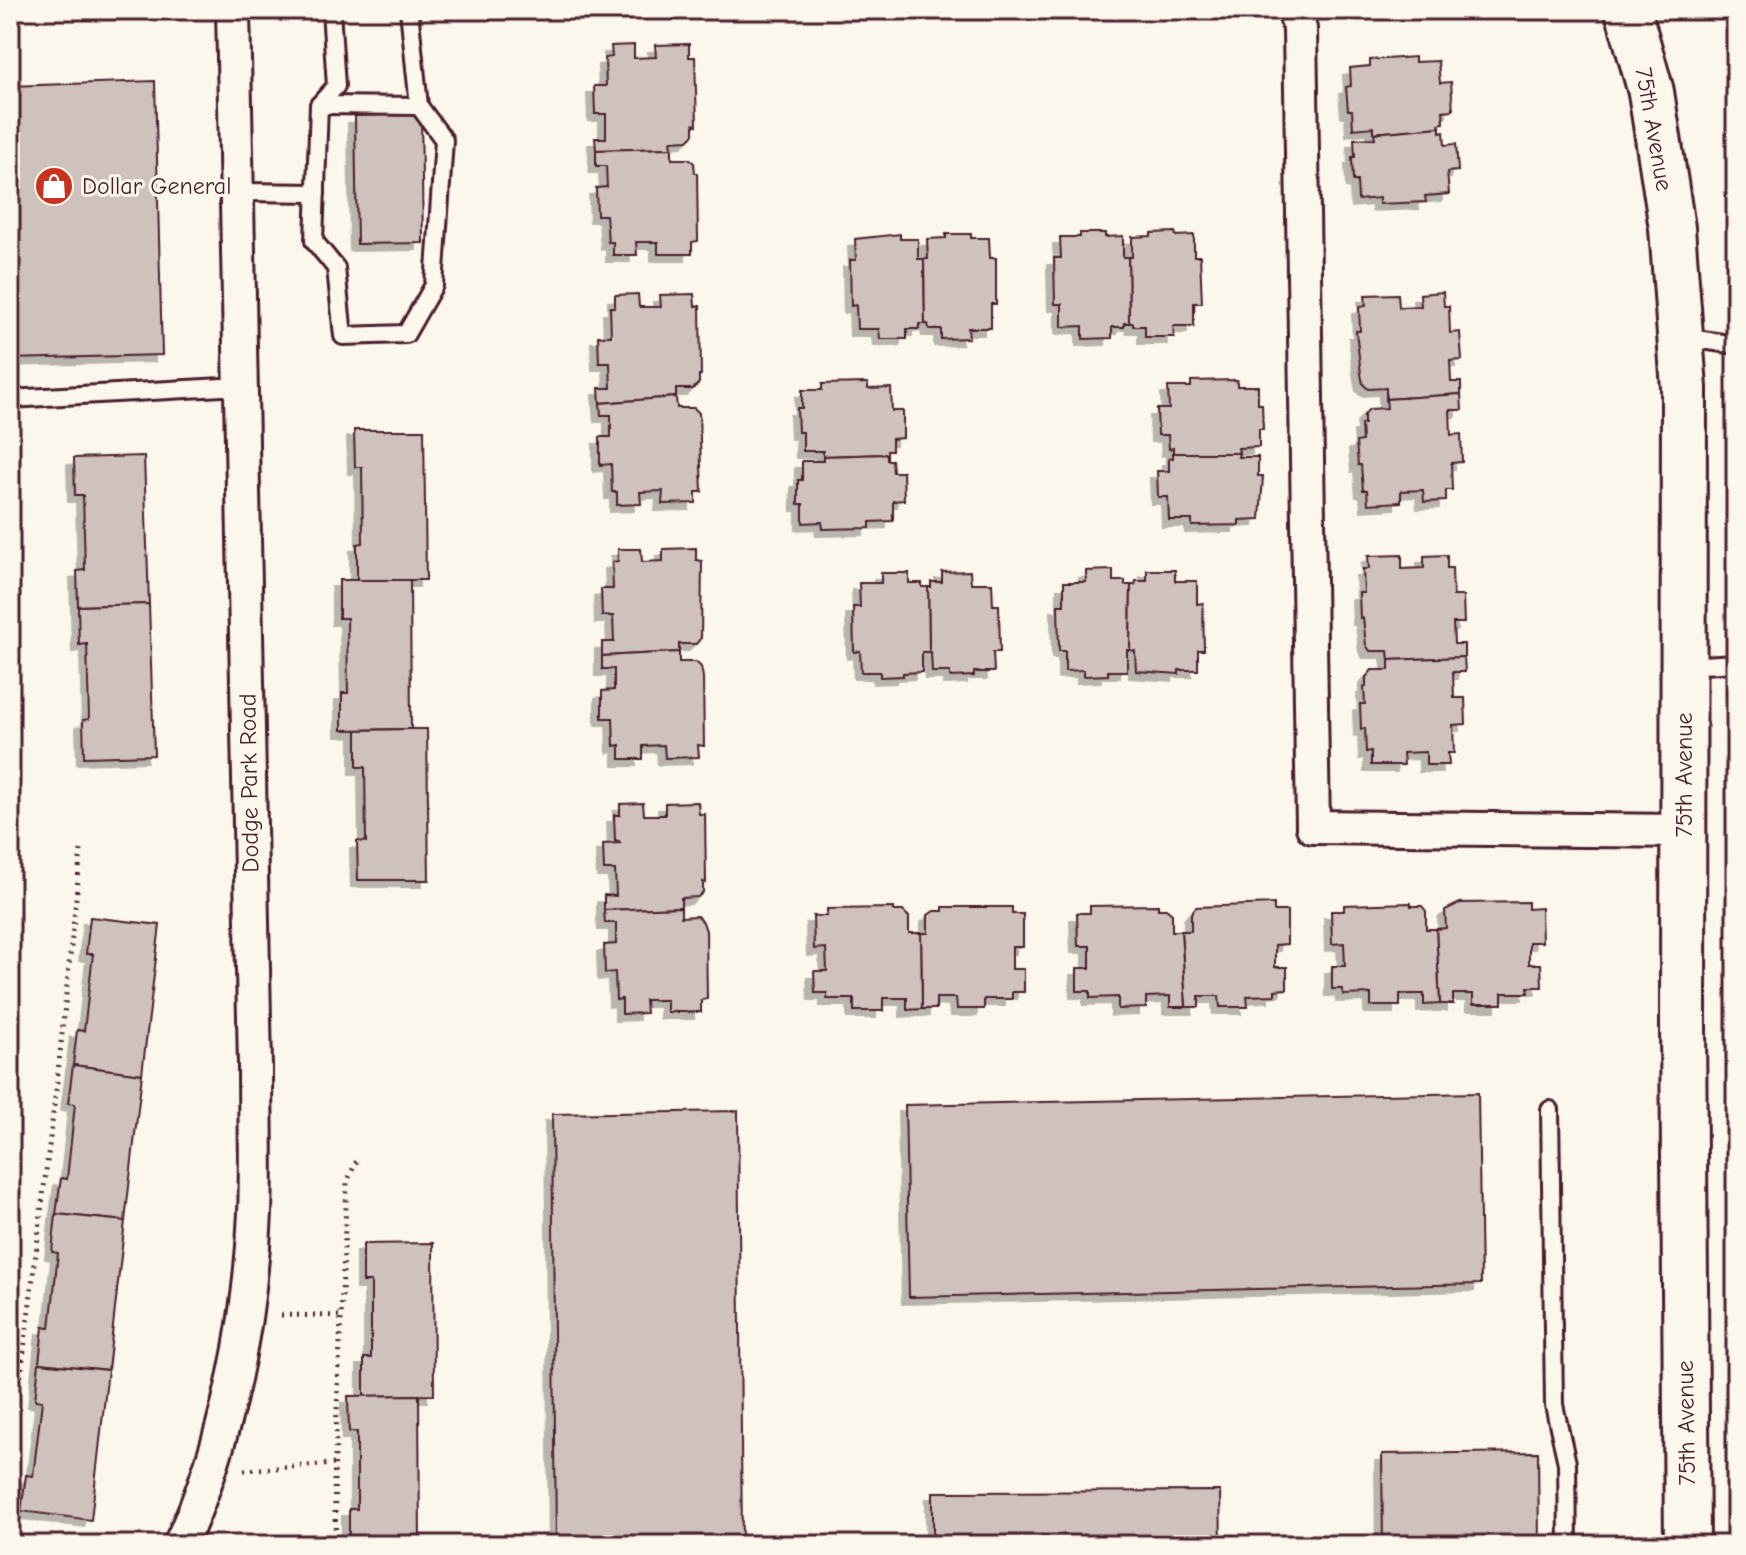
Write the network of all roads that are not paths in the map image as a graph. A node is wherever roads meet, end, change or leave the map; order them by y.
1 (233, 10) edge
2 (331, 10) edge
3 (409, 10) edge
4 (1294, 10) edge
5 (1628, 10) edge
6 (319, 105) junction
7 (419, 106) junction
8 (237, 192) junction
9 (316, 193) junction
10 (1680, 337) junction
11 (1736, 345) edge
12 (240, 386) junction
13 (10, 399) edge
14 (1736, 663) edge
15 (1684, 666) junction
16 (1684, 831) junction
17 (1550, 1110) dead end
18 (180, 1545) edge
19 (1568, 1545) edge
20 (1687, 1545) edge

1 - 8 street, Dodge Park Road
2 - 6 lane
3 - 7 lane
4 - 16 street
5 - 10 street, 75th Avenue
6 - 7 lane
6 - 9 lane
7 - 9 lane
8 - 9 lane
8 - 12 street, Dodge Park Road
10 - 11 lane
10 - 15 street, 75th Avenue
12 - 13 lane
12 - 18 street, Dodge Park Road
14 - 15 lane
15 - 16 street, 75th Avenue
16 - 20 street, 75th Avenue
17 - 19 lane

